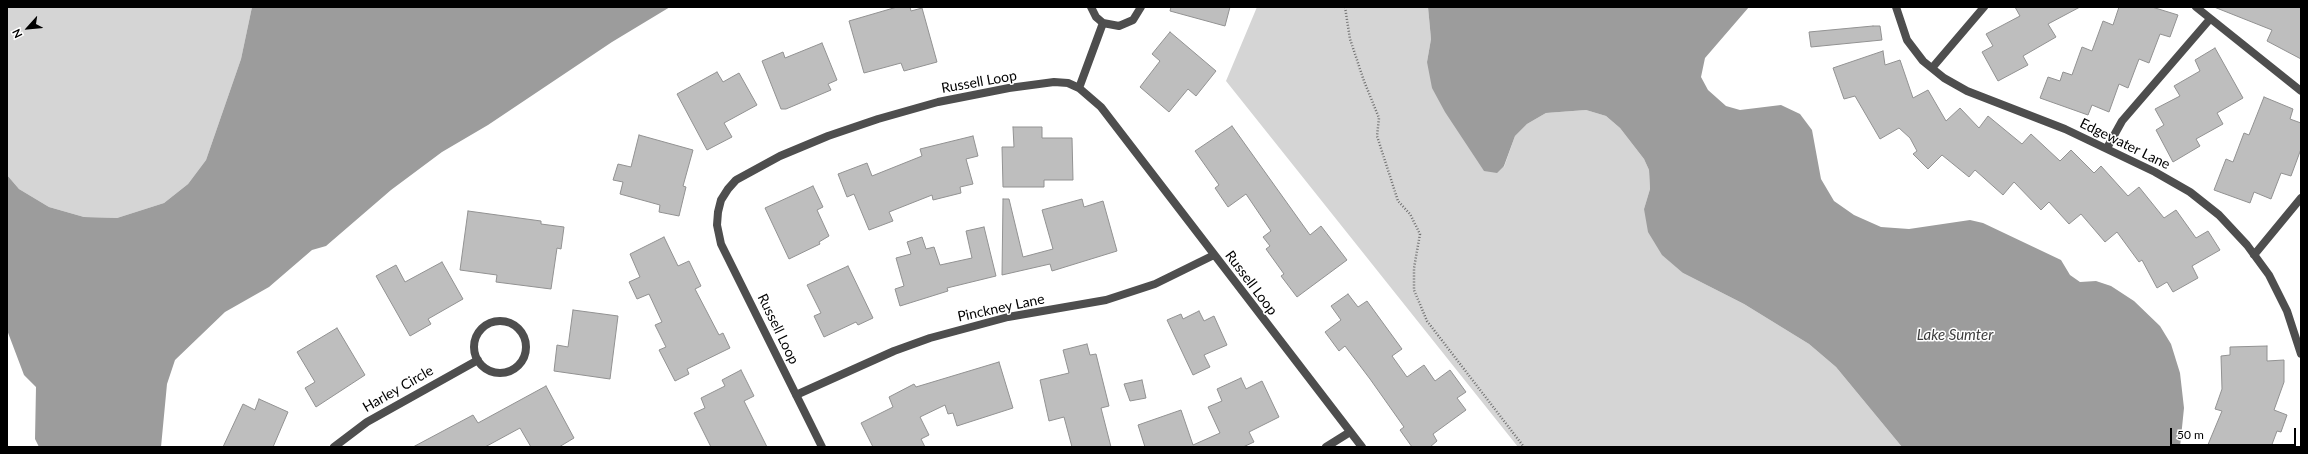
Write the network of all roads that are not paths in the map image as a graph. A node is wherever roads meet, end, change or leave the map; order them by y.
1 (1091, 7) edge
2 (1141, 7) edge
3 (1896, 7) edge
4 (1984, 7) edge
5 (2196, 7) edge
6 (2210, 19) junction
7 (1103, 23) junction
8 (1932, 68) junction
9 (1078, 88) junction
10 (2301, 91) edge
11 (2106, 148) junction
12 (2301, 198) edge
13 (1214, 255) junction
14 (2254, 255) junction
15 (2301, 354) edge
16 (478, 360) junction
17 (796, 395) junction
18 (1350, 432) junction
19 (334, 447) edge
20 (822, 447) edge
21 (1326, 447) edge
22 (1362, 447) edge

1 - 7 street
2 - 7 street
3 - 8 street, Edgewater Lane
4 - 8 street
5 - 6 street
6 - 10 street
6 - 11 street
7 - 9 street
8 - 11 street, Edgewater Lane
9 - 13 street, Russell Loop
9 - 17 street, Russell Loop
11 - 14 street, Edgewater Lane
12 - 14 street
13 - 17 street, Pinckney Lane
13 - 18 street, Russell Loop
14 - 15 street, Edgewater Lane
16 - 16 street
16 - 19 street, Harley Circle
17 - 20 street, Russell Loop
18 - 21 street
18 - 22 street, Russell Loop

